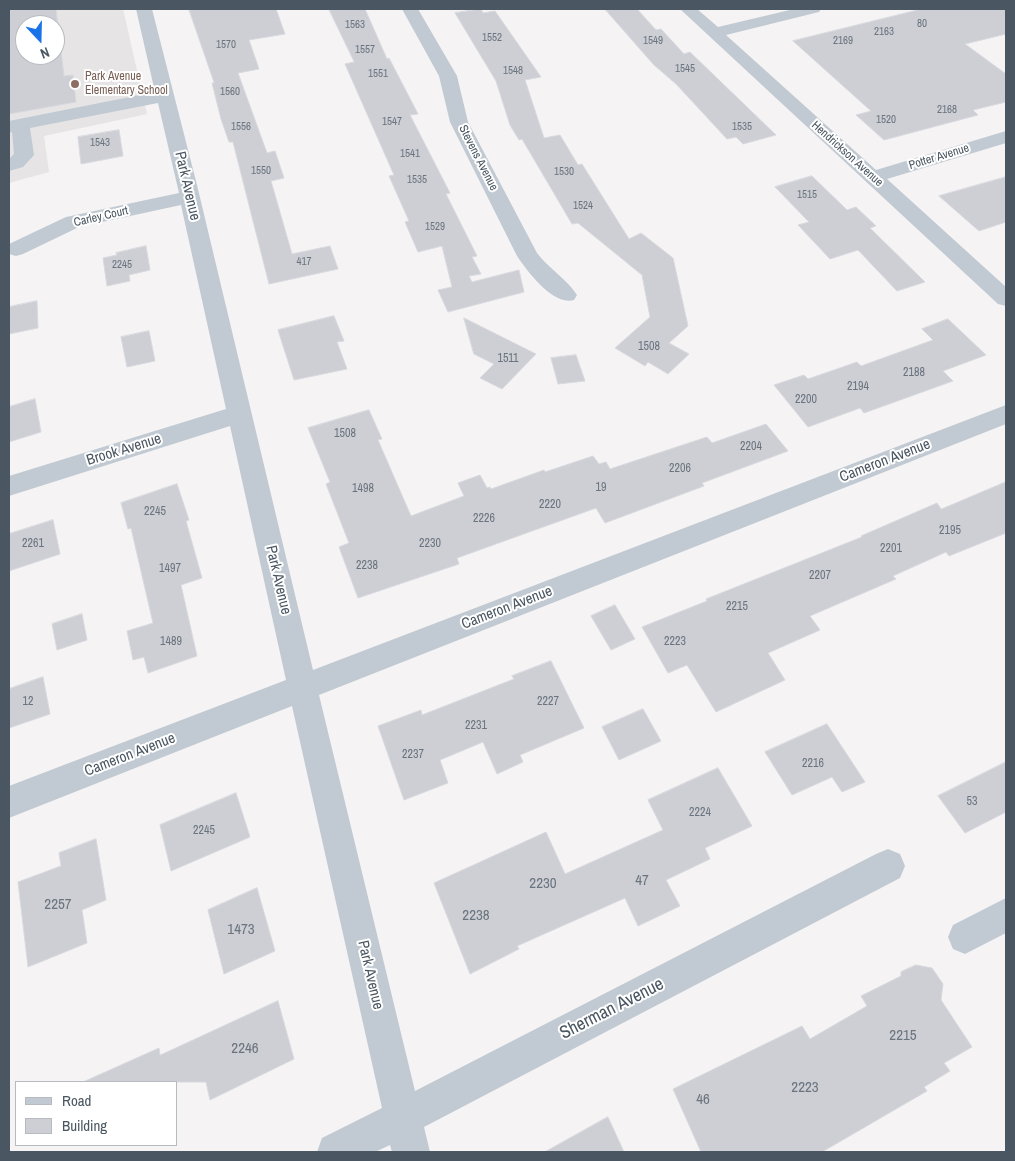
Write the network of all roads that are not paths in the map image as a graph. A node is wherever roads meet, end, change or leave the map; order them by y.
1 (144, 9) edge
2 (410, 9) edge
3 (688, 9) edge
4 (813, 9) edge
5 (714, 33) junction
6 (165, 96) junction
7 (14, 126) edge
8 (1006, 136) edge
9 (9, 165) edge
10 (873, 177) junction
11 (189, 197) junction
12 (16, 249) dead end
13 (566, 295) dead end
14 (1006, 299) edge
15 (239, 414) junction
16 (1006, 414) edge
17 (9, 486) edge
18 (303, 687) junction
19 (9, 802) edge
20 (888, 866) dead end
21 (1006, 914) edge
22 (965, 937) dead end
23 (403, 1118) junction
24 (336, 1152) edge
25 (411, 1152) edge

1 - 6 street, Park Avenue
2 - 13 street, Stevens Avenue
3 - 5 street, Hendrickson Avenue
4 - 5 street
5 - 10 street, Hendrickson Avenue
6 - 7 street
6 - 11 street, Park Avenue
7 - 9 street
8 - 10 street, Potter Avenue
10 - 14 street, Hendrickson Avenue
11 - 12 street, Carley Court
11 - 15 street, Park Avenue
15 - 17 street, Brook Avenue
15 - 18 street, Park Avenue
16 - 18 street, Cameron Avenue
18 - 19 street, Cameron Avenue
18 - 23 street, Park Avenue
20 - 23 street, Sherman Avenue
21 - 22 street
23 - 24 street, Sherman Avenue
23 - 25 street, Park Avenue

